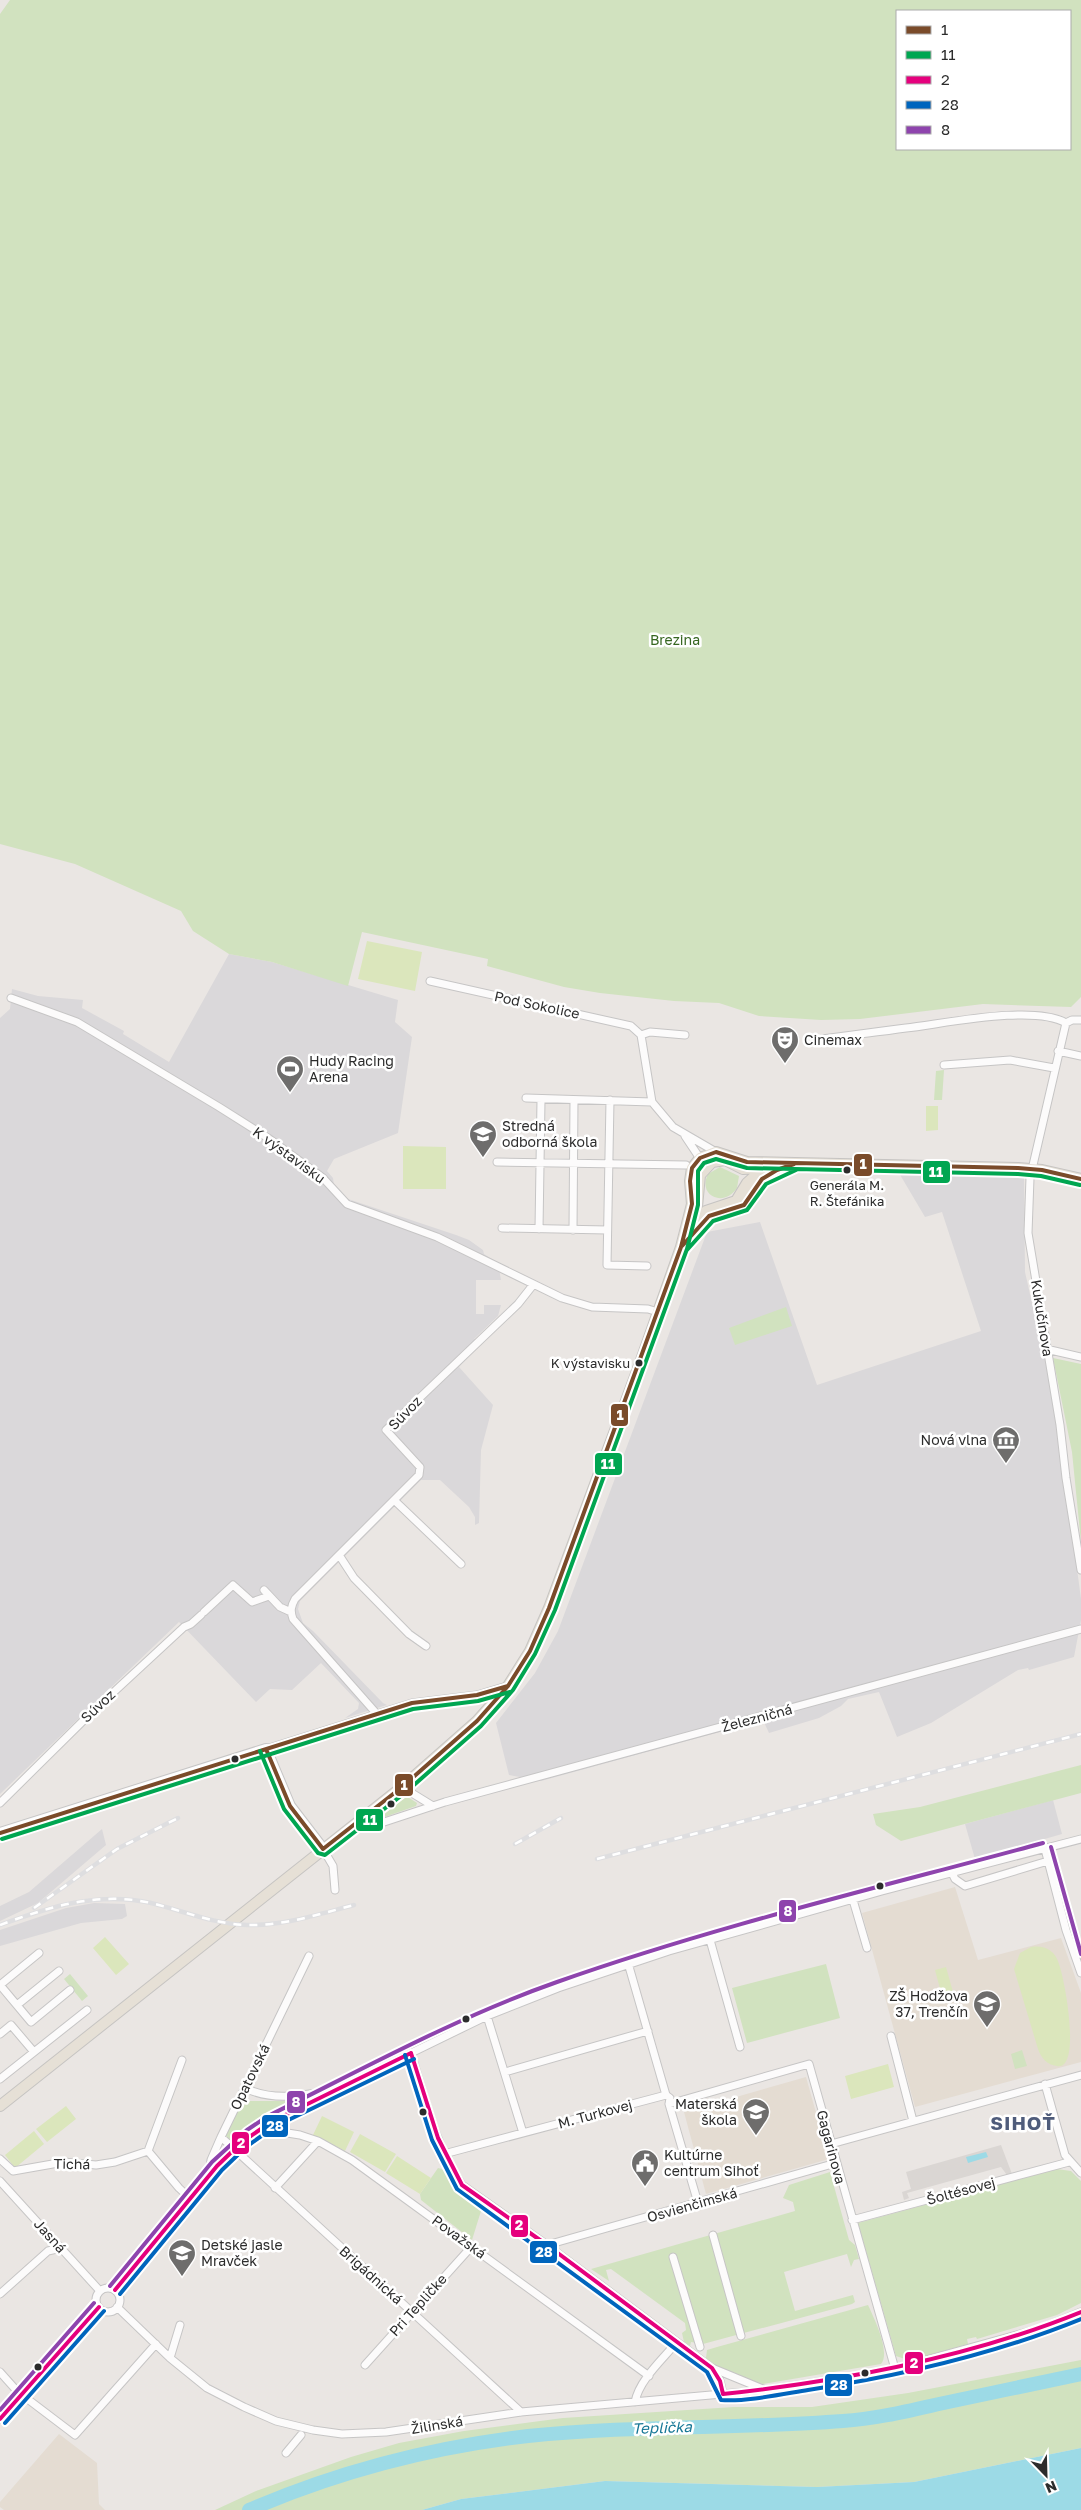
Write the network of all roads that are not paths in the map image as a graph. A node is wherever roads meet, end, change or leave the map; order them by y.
1 (430, 982) dead end
2 (11, 998) dead end
3 (1081, 1020) edge
4 (1066, 1023) junction
5 (641, 1035) junction
6 (685, 1035) dead end
7 (822, 1039) dead end
8 (1058, 1051) junction
9 (1081, 1056) edge
10 (944, 1065) dead end
11 (1054, 1068) junction
12 (526, 1098) dead end
13 (541, 1100) junction
14 (574, 1100) junction
15 (610, 1100) junction
16 (652, 1102) junction
17 (685, 1136) junction
18 (716, 1152) junction
19 (734, 1158) junction
20 (498, 1162) dead end
21 (540, 1162) junction
22 (575, 1163) junction
23 (609, 1163) junction
24 (696, 1164) junction
25 (778, 1166) junction
26 (742, 1169) junction
27 (1032, 1169) junction
28 (1081, 1179) edge
29 (747, 1183) junction
30 (699, 1188) junction
31 (718, 1206) junction
32 (736, 1209) junction
33 (502, 1228) dead end
34 (539, 1229) junction
35 (573, 1230) junction
36 (607, 1230) junction
37 (688, 1231) junction
38 (647, 1266) dead end
39 (533, 1285) junction
40 (658, 1312) junction
41 (1046, 1348) junction
42 (1081, 1357) edge
43 (394, 1500) junction
44 (338, 1555) junction
45 (461, 1564) dead end
46 (1081, 1570) edge
47 (264, 1590) dead end
48 (269, 1596) junction
49 (291, 1612) junction
50 (1081, 1629) edge
51 (426, 1646) dead end
52 (508, 1686) junction
53 (376, 1713) junction
54 (266, 1750) junction
55 (402, 1786) junction
56 (0, 1803) edge
57 (433, 1806) junction
58 (349, 1830) junction
59 (0, 1833) edge
60 (1081, 1839) edge
61 (323, 1849) junction
62 (1044, 1849) junction
63 (1048, 1861) junction
64 (952, 1873) junction
65 (335, 1890) dead end
66 (853, 1900) junction
67 (710, 1940) junction
68 (867, 1948) dead end
69 (39, 1953) dead end
70 (309, 1956) dead end
71 (628, 1963) junction
72 (59, 1971) dead end
73 (1081, 1973) edge
74 (0, 1985) edge
75 (70, 1990) dead end
76 (17, 2005) junction
77 (87, 2010) dead end
78 (487, 2016) junction
79 (648, 2031) junction
80 (0, 2034) edge
81 (891, 2036) dead end
82 (740, 2047) dead end
83 (34, 2052) junction
84 (412, 2053) junction
85 (182, 2060) dead end
86 (505, 2072) junction
87 (1081, 2075) edge
88 (0, 2079) edge
89 (1045, 2084) junction
90 (245, 2088) junction
91 (335, 2090) junction
92 (666, 2095) junction
93 (669, 2104) junction
94 (0, 2106) edge
95 (913, 2121) junction
96 (282, 2132) dead end
97 (523, 2133) junction
98 (221, 2137) junction
99 (318, 2141) junction
100 (831, 2144) junction
101 (233, 2150) junction
102 (148, 2151) junction
103 (444, 2154) junction
104 (0, 2159) edge
105 (1069, 2162) junction
106 (836, 2164) junction
107 (1081, 2174) edge
108 (208, 2177) junction
109 (0, 2181) edge
110 (275, 2188) junction
111 (192, 2200) junction
112 (698, 2203) junction
113 (852, 2220) junction
114 (713, 2235) dead end
115 (547, 2245) junction
116 (472, 2246) junction
117 (61, 2248) junction
118 (674, 2257) dead end
119 (115, 2290) junction
120 (100, 2291) junction
121 (0, 2294) edge
122 (99, 2307) junction
123 (117, 2307) junction
124 (412, 2312) junction
125 (1081, 2312) edge
126 (180, 2325) dead end
127 (741, 2336) dead end
128 (676, 2343) junction
129 (156, 2344) junction
130 (700, 2348) dead end
131 (170, 2358) junction
132 (365, 2365) dead end
133 (712, 2368) junction
134 (895, 2369) junction
135 (0, 2372) edge
136 (649, 2376) junction
137 (766, 2390) junction
138 (21, 2394) junction
139 (723, 2394) junction
140 (635, 2402) junction
141 (521, 2412) junction
142 (0, 2419) edge
143 (301, 2435) dead end
144 (286, 2453) dead end

1 - 5 street, Pod Sokolice
2 - 39 street, K výstavisku
3 - 4 street
4 - 7 street
4 - 8 street, Kukučínova
5 - 6 street
5 - 16 street
8 - 9 street
8 - 11 street, Kukučínova
10 - 11 street
11 - 27 street, Kukučínova
12 - 13 street
13 - 14 street
13 - 21 street
14 - 15 street
14 - 22 street
15 - 16 street
15 - 23 street
16 - 17 street
17 - 18 street
17 - 24 street
18 - 19 main road
18 - 24 main road
19 - 25 main road
19 - 26 main road
20 - 21 street
21 - 22 street
21 - 34 street
22 - 23 street
22 - 35 street
23 - 24 street
23 - 36 street
24 - 26 main road
24 - 30 main road
24 - 37 main road
25 - 26 main road
25 - 27 main road
25 - 29 main road
25 - 32 main road
26 - 29 main road
27 - 28 main road
27 - 41 street, Kukučínova
29 - 31 main road
30 - 31 main road
30 - 37 main road
31 - 32 main road
31 - 37 main road
32 - 37 main road
33 - 34 street
34 - 35 street
35 - 36 street
36 - 38 street
37 - 40 main road
39 - 40 street, K výstavisku
39 - 43 street, Súvoz
40 - 52 main road
41 - 42 street
41 - 46 street, Kukučínova
43 - 44 street, Súvoz
43 - 45 street
44 - 49 street, Súvoz
44 - 51 street
47 - 48 street
48 - 49 street
48 - 56 street, Súvoz
49 - 53 street
50 - 57 street, Železničná
52 - 53 street
52 - 55 main road
53 - 54 street
54 - 59 street
54 - 61 street
55 - 57 street
55 - 58 main road
57 - 58 street, Železničná
58 - 61 main road
60 - 62 street
61 - 65 street
61 - 94 main road
62 - 63 street
62 - 64 street
63 - 64 street
63 - 73 street
64 - 66 street
66 - 67 street
66 - 68 street
67 - 71 street
67 - 82 street
69 - 74 street
70 - 90 street, Opatovská
71 - 78 street
71 - 79 street
72 - 76 street
74 - 76 street
75 - 76 street
77 - 83 street
78 - 84 street
78 - 86 street
79 - 86 street
79 - 92 street
80 - 83 street
81 - 95 street
83 - 88 street
84 - 91 street
84 - 103 street
85 - 102 street
86 - 97 street
87 - 89 street
89 - 95 street
89 - 105 street
90 - 91 street
90 - 98 street, Opatovská
91 - 101 street
92 - 93 street
92 - 97 street, M. Turkovej
93 - 100 street, Gagarinova
93 - 112 street
95 - 100 street
96 - 99 street, Považská
97 - 103 street, M. Turkovej
98 - 101 street, Brigádnická
98 - 108 street, Opatovská
99 - 110 street
99 - 116 street, Považská
100 - 106 street, Gagarinova
101 - 108 street
101 - 110 street, Brigádnická
102 - 104 street, Tichá
102 - 111 street
103 - 115 street
105 - 107 street
105 - 113 street, Šoltésovej
106 - 112 street, Osvienčimská
106 - 113 street, Gagarinova
108 - 111 street, Opatovská
109 - 117 street, Jasná
110 - 124 street, Brigádnická
111 - 119 street, Opatovská
112 - 115 street, Osvienčimská
113 - 134 street, Gagarinova
114 - 127 street
115 - 128 street
116 - 124 street, Pri Tepličke
116 - 136 street, Považská
117 - 120 street, Jasná
117 - 121 street
118 - 130 street
119 - 120 street
119 - 123 street
120 - 122 street
122 - 123 street
122 - 138 street
123 - 129 street, Žilinská
124 - 132 street, Pri Tepličke
124 - 141 street, Brigádnická
125 - 134 street
126 - 131 street
128 - 133 street
128 - 136 street
129 - 131 street, Žilinská
129 - 138 street
131 - 141 street, Žilinská
133 - 137 street
133 - 139 street
134 - 137 street
135 - 138 street
136 - 140 street
137 - 139 street, Žilinská
138 - 142 street
139 - 140 street, Žilinská
140 - 141 street, Žilinská
143 - 144 street

